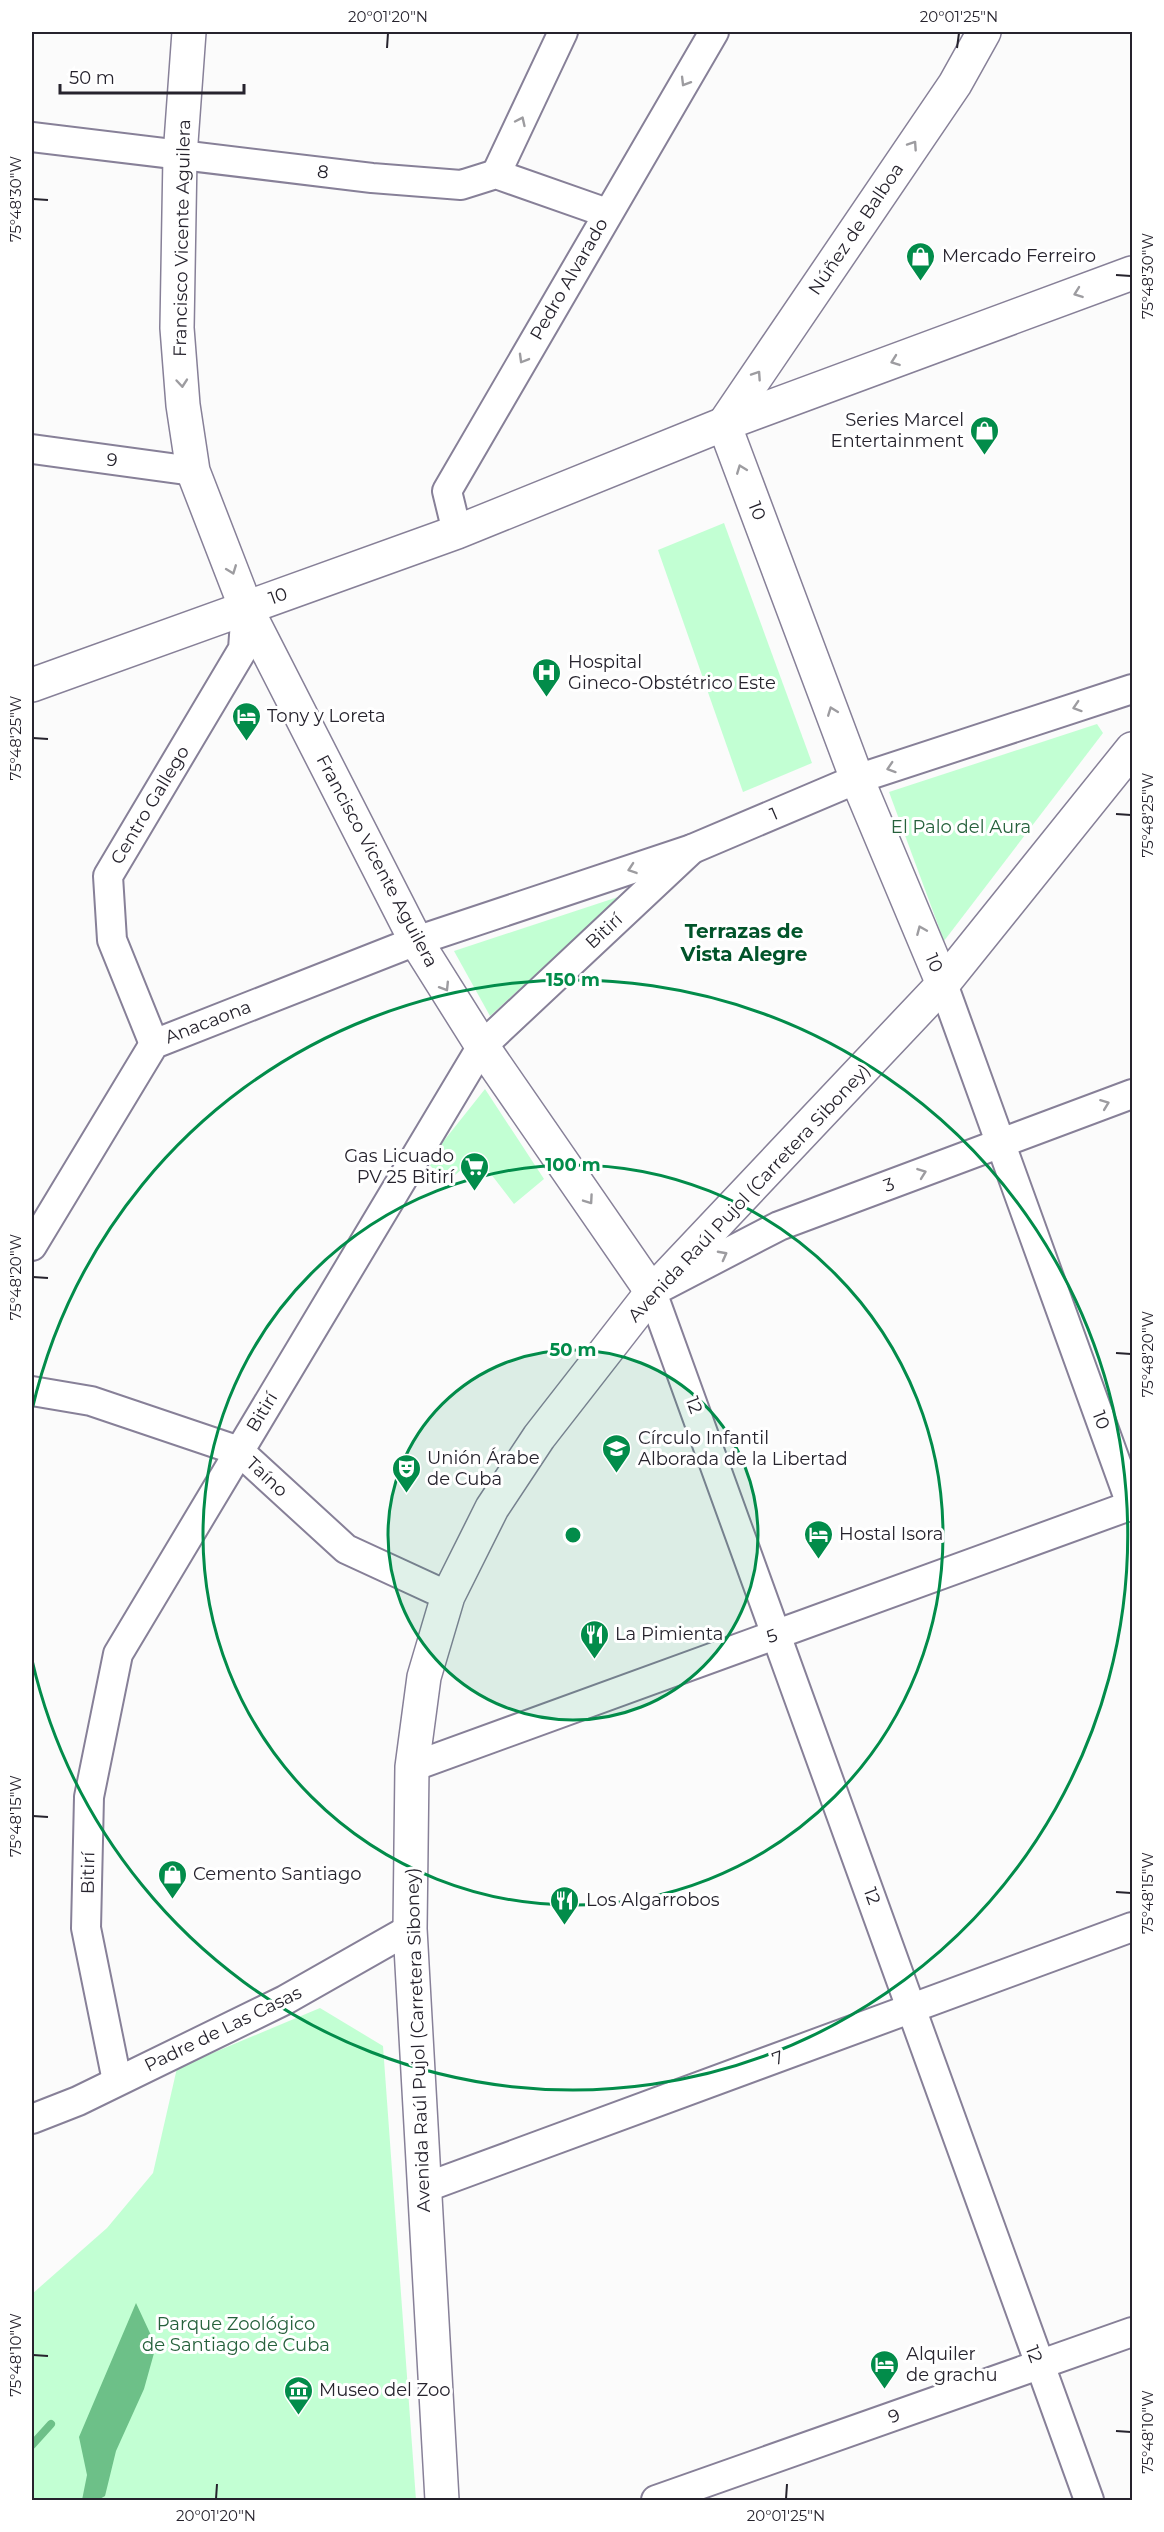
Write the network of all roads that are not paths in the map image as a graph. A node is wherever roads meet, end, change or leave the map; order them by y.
1 (189, 32) edge
2 (563, 32) edge
3 (714, 32) edge
4 (984, 32) edge
5 (32, 138) edge
6 (180, 156) junction
7 (496, 174) junction
8 (607, 213) junction
9 (1132, 273) edge
10 (724, 424) junction
11 (32, 450) edge
12 (193, 471) junction
13 (457, 532) junction
14 (246, 608) junction
15 (32, 685) edge
16 (1132, 689) edge
17 (1132, 749) edge
18 (857, 779) junction
19 (692, 849) junction
20 (416, 941) junction
21 (943, 984) junction
22 (154, 1044) junction
23 (482, 1046) junction
24 (1132, 1094) edge
25 (1002, 1143) junction
26 (32, 1246) edge
27 (652, 1292) junction
28 (32, 1391) edge
29 (239, 1451) junction
30 (1132, 1506) edge
31 (448, 1596) junction
32 (777, 1635) junction
33 (412, 1767) junction
34 (1132, 1927) edge
35 (410, 1929) junction
36 (912, 2008) junction
37 (117, 2081) junction
38 (32, 2119) edge
39 (424, 2188) junction
40 (1132, 2332) edge
41 (1038, 2365) junction
42 (442, 2500) edge
43 (656, 2500) edge
44 (1089, 2500) edge

1 - 6 main road, Francisco Vicente Aguilera
7 -> 2 street
3 -> 8 street, Pedro Alvarado
10 -> 4 main road, Núñez de Balboa
5 - 6 street, 8
6 - 7 street, 8
6 -> 12 main road, Francisco Vicente Aguilera
7 - 8 street
8 -> 13 street, Pedro Alvarado
9 -> 10 main road, 10
10 - 13 main road, 10
18 -> 10 main road, 10
11 - 12 street, 9
12 -> 14 main road, Francisco Vicente Aguilera
13 - 14 main road, 10
14 - 15 main road, 10
14 - 20 main road, Francisco Vicente Aguilera
14 - 22 street, Centro Gallego
16 -> 18 street, 1
17 - 21 main road, Avenida Raúl Pujol (Carretera Siboney)
18 - 19 street, 1
21 -> 18 main road, 10
19 -> 20 street, 1
19 - 23 street, Bitirí
20 - 22 street, Anacaona
20 -> 23 main road, Francisco Vicente Aguilera
21 - 25 street, 10
21 - 27 main road, Avenida Raúl Pujol (Carretera Siboney)
22 - 26 street, Anacaona
23 -> 27 main road, Francisco Vicente Aguilera
23 - 29 street, Bitirí
25 -> 24 street, 3
27 -> 25 street, 3
25 - 30 street, 10
27 - 31 main road, Avenida Raúl Pujol (Carretera Siboney)
27 - 32 street, 12
28 - 29 street, Taíno
29 - 31 street, Taíno
29 - 37 street, Bitirí
30 - 32 street, 5
31 - 33 main road, Avenida Raúl Pujol (Carretera Siboney)
32 - 33 street, 5
32 - 36 street, 12
33 - 35 main road, Avenida Raúl Pujol (Carretera Siboney)
34 - 36 street, 7
35 - 37 street, Padre de Las Casas
35 - 39 main road, Avenida Raúl Pujol (Carretera Siboney)
36 - 39 street, 7
36 - 41 street, 12
37 - 38 street, Padre de Las Casas
39 - 42 main road, Avenida Raúl Pujol (Carretera Siboney)
40 - 41 street, 9
41 - 43 street, 9
41 - 44 street, 12

